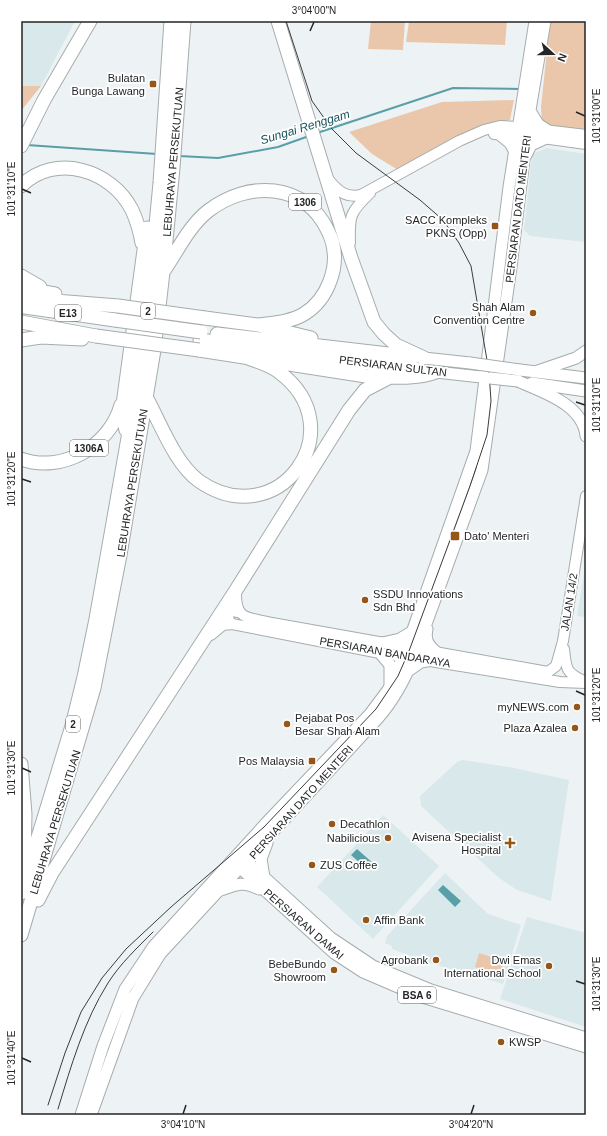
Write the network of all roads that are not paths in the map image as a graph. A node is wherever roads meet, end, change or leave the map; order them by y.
1 (90, 21) edge
2 (171, 21) edge
3 (184, 21) edge
4 (278, 21) edge
5 (535, 21) edge
6 (545, 21) edge
7 (531, 73) junction
8 (527, 106) junction
9 (523, 131) junction
10 (478, 134) junction
11 (499, 134) junction
12 (546, 134) junction
13 (586, 135) edge
14 (586, 144) edge
15 (169, 145) junction
16 (21, 146) edge
17 (520, 154) junction
18 (167, 167) junction
19 (327, 178) junction
20 (160, 183) junction
21 (21, 186) edge
22 (376, 187) junction
23 (144, 256) junction
24 (351, 258) junction
25 (163, 272) junction
26 (21, 276) edge
27 (21, 288) edge
28 (53, 293) junction
29 (21, 302) edge
30 (85, 303) junction
31 (21, 306) edge
32 (21, 314) edge
33 (21, 322) edge
34 (115, 324) junction
35 (258, 325) junction
36 (96, 336) junction
37 (21, 340) edge
38 (200, 341) junction
39 (586, 350) edge
40 (361, 351) junction
41 (243, 356) junction
42 (424, 358) junction
43 (436, 372) junction
44 (534, 372) junction
45 (390, 377) junction
46 (586, 378) edge
47 (518, 381) junction
48 (126, 389) junction
49 (586, 391) edge
50 (146, 397) junction
51 (586, 436) edge
52 (128, 438) junction
53 (21, 460) edge
54 (586, 496) edge
55 (583, 540) edge
56 (236, 590) junction
57 (238, 612) junction
58 (430, 614) junction
59 (232, 624) junction
60 (413, 631) junction
61 (563, 641) junction
62 (381, 648) junction
63 (196, 652) junction
64 (411, 652) junction
65 (433, 656) junction
66 (540, 671) joint
67 (408, 672) junction
68 (586, 682) edge
69 (390, 687) junction
70 (21, 764) edge
71 (272, 834) junction
72 (240, 861) junction
73 (264, 877) junction
74 (22, 890) edge
75 (219, 891) junction
76 (272, 896) junction
77 (22, 931) edge
78 (586, 1038) edge
79 (586, 1048) edge
80 (81, 1115) edge
81 (91, 1115) edge

1 - 16 highway
2 - 15 highway, LEBUHRAYA PERSEKUTUAN / 2
3 - 15 highway, LEBUHRAYA PERSEKUTUAN / 2
4 - 19 highway
5 - 7 main road, PERSIARAN DATO MENTERI
6 - 7 main road, PERSIARAN DATO MENTERI
7 - 8 main road, PERSIARAN DATO MENTERI
8 - 9 main road, PERSIARAN DATO MENTERI
8 - 12 main road
9 - 10 main road
9 - 11 main road
9 - 12 main road
9 - 17 main road, PERSIARAN DATO MENTERI
10 - 11 main road
10 - 22 main road
11 - 17 main road
12 - 13 main road
12 - 14 main road
12 - 17 main road
15 - 18 highway, LEBUHRAYA PERSEKUTUAN / 2
17 - 58 main road, PERSIARAN DATO MENTERI
17 - 60 main road, PERSIARAN DATO MENTERI
18 - 20 highway, LEBUHRAYA PERSEKUTUAN / 2
18 - 25 highway, LEBUHRAYA PERSEKUTUAN / 2
19 - 22 main road
19 - 24 highway
20 - 23 highway
20 - 52 highway, LEBUHRAYA PERSEKUTUAN / 2
21 - 23 highway
22 - 24 main road
23 - 48 highway
24 - 42 highway
25 - 35 highway, 1306
25 - 50 highway, LEBUHRAYA PERSEKUTUAN / 2
26 - 28 highway
27 - 28 highway
28 - 30 highway
29 - 30 highway
30 - 35 highway, bridge
31 - 34 highway, E13
32 - 34 highway, E13
33 - 36 highway
34 - 38 highway, E13
35 - 40 highway
36 - 37 highway
36 - 38 highway, bridge
38 - 40 highway, PERSIARAN SULTAN
38 - 41 highway
38 - 43 highway, PERSIARAN SULTAN
39 - 44 main road
40 - 42 highway, PERSIARAN SULTAN
41 - 45 highway
41 - 50 highway
42 - 44 main road, PERSIARAN SULTAN, bridge
43 - 45 highway
43 - 47 main road, PERSIARAN SULTAN, bridge
44 - 46 main road, PERSIARAN SULTAN
45 - 56 highway
47 - 49 main road, PERSIARAN SULTAN
47 - 51 main road
48 - 52 highway
48 - 53 highway, 1306A
50 - 77 highway, LEBUHRAYA PERSEKUTUAN / 2
52 - 74 highway, LEBUHRAYA PERSEKUTUAN / 2
54 - 55 main road, JALAN 14/2
55 - 61 main road, JALAN 14/2
56 - 57 main road
56 - 63 highway
57 - 59 main road
57 - 62 main road, PERSIARAN BANDARAYA
58 - 64 main road, PERSIARAN DATO MENTERI
58 - 65 main road
59 - 62 main road, PERSIARAN BANDARAYA
59 - 63 main road
60 - 62 main road
60 - 64 main road, PERSIARAN DATO MENTERI
61 - 66 main road, JALAN 14/2
61 - 68 main road
62 - 64 main road, PERSIARAN BANDARAYA
62 - 69 main road
63 - 77 highway
64 - 65 main road, PERSIARAN BANDARAYA
64 - 67 main road, PERSIARAN DATO MENTERI
64 - 69 main road, PERSIARAN DATO MENTERI
65 - 66 main road, PERSIARAN BANDARAYA
65 - 67 main road
65 - 68 main road, PERSIARAN BANDARAYA
67 - 71 main road, PERSIARAN DATO MENTERI
69 - 72 main road, PERSIARAN DATO MENTERI
70 - 74 highway
71 - 72 main road, PERSIARAN DATO MENTERI
71 - 73 main road
72 - 73 main road, PERSIARAN DAMAI / BSA 6
72 - 75 main road, PERSIARAN DATO MENTERI
72 - 76 main road, PERSIARAN DAMAI / BSA 6
72 - 80 main road, PERSIARAN DATO MENTERI
73 - 78 main road, PERSIARAN DAMAI / BSA 6
75 - 76 main road
75 - 81 main road, PERSIARAN DATO MENTERI
76 - 79 main road, PERSIARAN DAMAI / BSA 6

